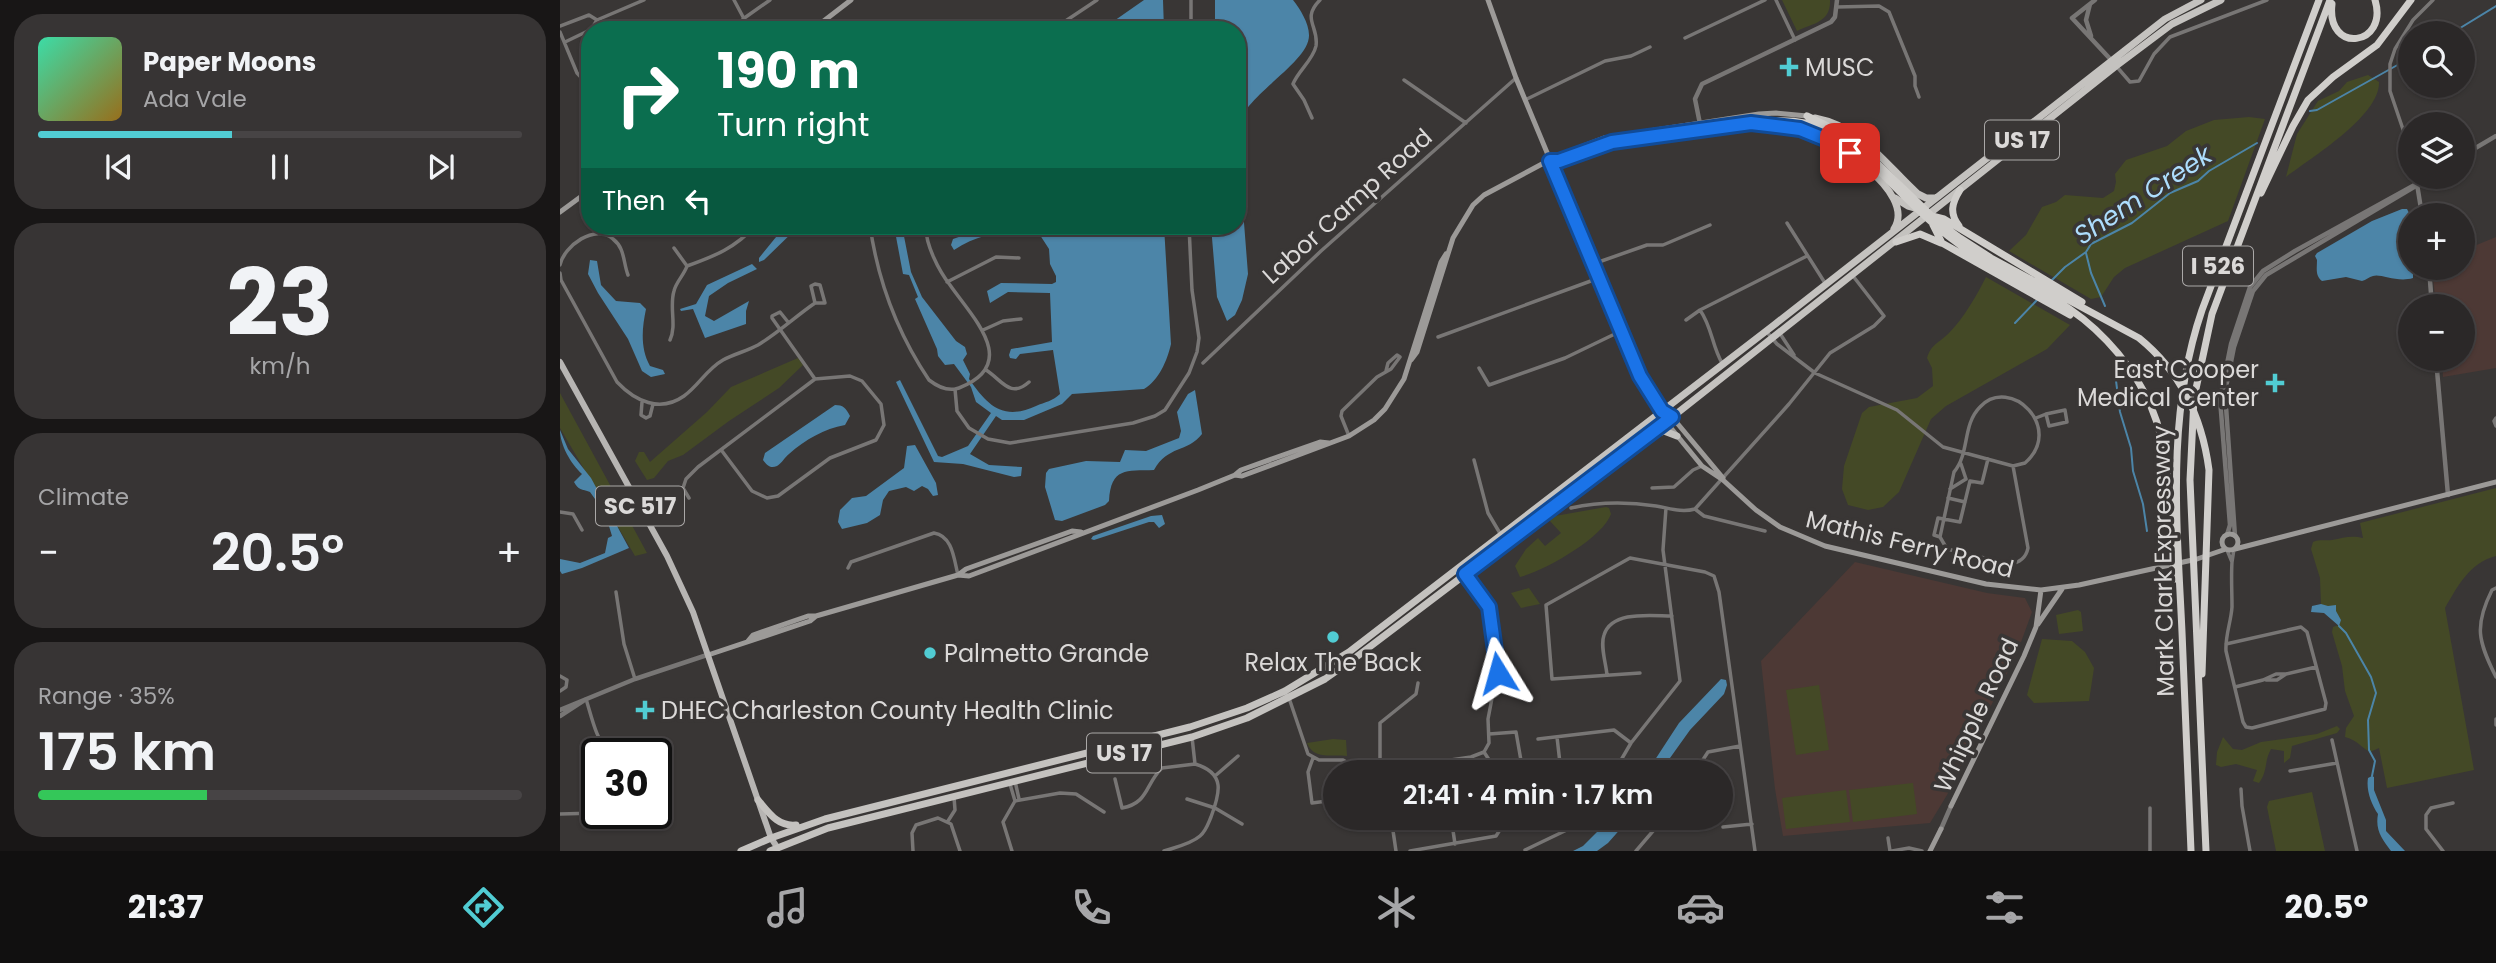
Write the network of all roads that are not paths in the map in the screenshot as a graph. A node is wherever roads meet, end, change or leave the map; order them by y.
1 (644, 0) edge
2 (734, 0) edge
3 (770, 0) edge
4 (851, 0) edge
5 (1191, 0) edge
6 (1320, 0) edge
7 (1488, 0) edge
8 (1765, 0) edge
9 (1776, 0) edge
10 (1837, 0) edge
11 (2201, 0) edge
12 (2221, 0) edge
13 (2267, 0) edge
14 (2319, 0) edge
15 (2331, 0) edge
16 (2375, 0) edge
17 (2411, 0) edge
18 (2433, 0) edge
19 (1094, 1) edge
20 (2093, 2) edge
21 (1837, 7) junction
22 (743, 19) joint
23 (597, 20) joint
24 (824, 21) edge
25 (1065, 21) edge
26 (1191, 21) edge
27 (560, 26) edge
28 (560, 32) edge
29 (581, 35) edge
30 (2091, 37) junction
31 (1685, 38) dead end
32 (1794, 40) junction
33 (565, 42) junction
34 (1650, 47) dead end
35 (2114, 63) junction
36 (581, 77) edge
37 (1516, 78) junction
38 (1404, 80) dead end
39 (1919, 97) dead end
40 (1527, 99) junction
41 (2398, 115) edge
42 (1807, 116) junction
43 (1312, 118) dead end
44 (1699, 122) junction
45 (1466, 123) junction
46 (1751, 123) junction
47 (1702, 130) junction
48 (2496, 136) edge
49 (2475, 148) edge
50 (1550, 161) junction
51 (1887, 175) junction
52 (2408, 189) edge
53 (2412, 189) edge
54 (1914, 190) junction
55 (1960, 190) junction
56 (581, 197) edge
57 (1892, 197) junction
58 (1936, 198) junction
59 (560, 212) edge
60 (1925, 212) junction
61 (1787, 223) dead end
62 (1710, 225) dead end
63 (1961, 229) junction
64 (1892, 233) junction
65 (589, 235) edge
66 (607, 235) edge
67 (747, 235) edge
68 (871, 235) edge
69 (928, 235) edge
70 (1189, 235) edge
71 (1896, 242) junction
72 (1942, 243) junction
73 (674, 248) dead end
74 (2234, 255) junction
75 (1807, 256) junction
76 (1019, 258) dead end
77 (1989, 260) junction
78 (560, 262) edge
79 (1593, 264) junction
80 (687, 266) junction
81 (560, 273) edge
82 (628, 275) dead end
83 (1853, 276) junction
84 (1599, 278) junction
85 (947, 282) junction
86 (1826, 285) junction
87 (815, 303) junction
88 (1700, 310) junction
89 (1021, 319) dead end
90 (1686, 320) dead end
91 (788, 322) junction
92 (1774, 325) junction
93 (2091, 326) junction
94 (2120, 327) junction
95 (779, 328) junction
96 (984, 330) junction
97 (1621, 331) junction
98 (1766, 331) junction
99 (1780, 333) junction
100 (1438, 337) dead end
101 (1773, 339) junction
102 (670, 340) dead end
103 (1795, 356) junction
104 (560, 362) edge
105 (1203, 363) dead end
106 (1723, 364) junction
107 (1479, 368) dead end
108 (986, 370) junction
109 (1386, 370) dead end
110 (2438, 371) edge
111 (1815, 373) junction
112 (815, 379) junction
113 (1029, 382) dead end
114 (954, 390) junction
115 (642, 402) junction
116 (653, 404) junction
117 (1662, 411) junction
118 (2046, 414) junction
119 (2036, 418) junction
120 (2496, 418) edge
121 (1669, 420) junction
122 (2496, 426) edge
123 (1349, 436) junction
124 (1677, 436) junction
125 (1641, 441) junction
126 (722, 451) junction
127 (1963, 453) junction
128 (1694, 457) junction
129 (1988, 459) junction
130 (1474, 460) dead end
131 (1961, 463) junction
132 (1702, 466) junction
133 (2013, 466) junction
134 (1693, 470) junction
135 (1723, 480) junction
136 (1968, 480) junction
137 (2496, 482) edge
138 (1652, 488) dead end
139 (1950, 489) junction
140 (2448, 495) junction
141 (689, 498) dead end
142 (1948, 498) junction
143 (1965, 502) junction
144 (1571, 508) dead end
145 (1666, 508) junction
146 (1695, 509) junction
147 (560, 512) edge
148 (1944, 519) junction
149 (582, 530) dead end
150 (1765, 531) dead end
151 (1501, 535) junction
152 (2236, 537) junction
153 (2225, 538) junction
154 (2258, 542) junction
155 (2175, 546) junction
156 (2231, 549) junction
157 (2188, 560) junction
158 (1666, 563) junction
159 (1459, 566) junction
160 (848, 568) dead end
161 (1465, 574) junction
162 (958, 575) junction
163 (2062, 588) junction
164 (2496, 588) edge
165 (2041, 590) junction
166 (615, 592) dead end
167 (816, 616) junction
168 (1672, 616) junction
169 (801, 624) junction
170 (778, 627) junction
171 (2036, 627) junction
172 (763, 638) junction
173 (748, 640) junction
174 (2226, 644) junction
175 (708, 655) junction
176 (2316, 667) junction
177 (1640, 673) dead end
178 (1607, 675) junction
179 (560, 676) edge
180 (2496, 677) edge
181 (635, 679) junction
182 (1418, 683) dead end
183 (2235, 687) junction
184 (560, 691) edge
185 (586, 698) junction
186 (1289, 698) junction
187 (560, 710) edge
188 (560, 716) edge
189 (2496, 719) edge
190 (2496, 725) edge
191 (2200, 731) junction
192 (1489, 734) junction
193 (1192, 737) junction
194 (1557, 737) junction
195 (599, 738) edge
196 (1538, 739) dead end
197 (2332, 740) dead end
198 (1630, 743) junction
199 (1740, 746) junction
200 (1484, 752) junction
201 (1238, 756) dead end
202 (1313, 758) junction
203 (1343, 760) edge
204 (1380, 760) edge
205 (1452, 760) edge
206 (1489, 760) edge
207 (1521, 760) edge
208 (1560, 760) edge
209 (1621, 760) edge
210 (1703, 760) edge
211 (2337, 763) junction
212 (1195, 764) junction
213 (2290, 771) dead end
214 (1215, 776) junction
215 (1115, 779) dead end
216 (1012, 781) junction
217 (2242, 789) dead end
218 (953, 796) junction
219 (1187, 799) dead end
220 (758, 800) junction
221 (1017, 800) junction
222 (1323, 802) edge
223 (2453, 803) dead end
224 (1951, 806) joint
225 (1214, 808) junction
226 (2150, 808) dead end
227 (1104, 812) dead end
228 (581, 813) edge
229 (560, 814) edge
230 (948, 821) junction
231 (814, 823) junction
232 (1242, 824) dead end
233 (1752, 824) junction
234 (1733, 827) edge
235 (1941, 829) joint
236 (1393, 830) edge
237 (1453, 830) edge
238 (1500, 830) edge
239 (1567, 830) edge
240 (1654, 830) edge
241 (771, 838) junction
242 (1888, 838) dead end
243 (1455, 844) junction
244 (775, 850) edge
245 (1525, 850) edge
246 (741, 851) edge
247 (913, 851) edge
248 (960, 851) edge
249 (1012, 851) edge
250 (1164, 851) edge
251 (1396, 851) edge
252 (1409, 851) edge
253 (1636, 851) edge
254 (1755, 851) edge
255 (1891, 851) edge
256 (1922, 851) edge
257 (1930, 851) edge
258 (2150, 851) edge
259 (2191, 851) edge
260 (2206, 851) edge
261 (2250, 851) edge
262 (2357, 851) edge
263 (2443, 851) edge

1 - 23 street
2 - 22 street
3 - 22 street
4 - 24 main road
5 - 26 street
6 - 43 street
7 - 37 main road, Mathis Ferry Road
8 - 31 street
9 - 32 street
10 - 21 street
11 - 35 highway, US 17
12 - 35 highway, US 17
13 - 35 street
14 - 155 highway, Mark Clark Expressway / I 526
15 - 16 highway
15 - 74 highway, Mark Clark Expressway / I 526
17 - 74 highway
18 - 41 street
19 - 25 street
20 - 30 street
20 - 30 street
21 - 32 street
21 - 39 street
23 - 27 street
28 - 33 street
29 - 33 street
30 - 35 street
32 - 44 street
33 - 36 street
34 - 40 street
35 - 55 highway, US 17
35 - 58 highway, US 17
37 - 40 main road, Mathis Ferry Road
37 - 45 street, Labor Camp Road
38 - 45 street
40 - 50 main road, Mathis Ferry Road
42 - 44 main road
42 - 51 highway
42 - 54 highway
44 - 47 street
44 - 50 main road
45 - 105 street, Labor Camp Road
46 - 47 main road
46 - 51 highway
46 - 57 highway
47 - 50 main road
48 - 49 street
50 - 79 main road, Mathis Ferry Road
50 - 123 main road
51 - 77 highway
52 - 153 street
53 - 152 street
54 - 58 highway
54 - 60 highway
55 - 60 highway, US 17
55 - 63 highway
56 - 59 main road
57 - 60 highway
57 - 64 highway
58 - 60 highway, US 17
60 - 63 highway
60 - 64 highway, US 17
60 - 71 highway, US 17
60 - 72 highway
61 - 75 street
62 - 79 street
63 - 94 highway
64 - 86 highway, US 17
65 - 78 street
66 - 82 street
67 - 80 street
68 - 114 street
69 - 85 street
70 - 114 street
71 - 72 highway
71 - 83 highway, US 17
72 - 93 highway
73 - 80 street
74 - 191 highway, Mark Clark Expressway / I 526
75 - 86 street
75 - 88 street
76 - 85 street
77 - 93 highway
77 - 94 highway
79 - 84 main road, Mathis Ferry Road
80 - 102 street
81 - 115 street
83 - 99 highway, US 17
83 - 111 street
84 - 97 main road, Mathis Ferry Road
84 - 100 street
85 - 96 street
86 - 92 highway, US 17
87 - 87 street
87 - 91 street
88 - 90 street
88 - 106 street
89 - 96 street
91 - 95 street
91 - 95 street
92 - 98 highway, US 17
92 - 99 street
93 - 155 highway
94 - 191 highway
95 - 112 street
95 - 116 street
96 - 108 street
97 - 107 street
97 - 117 main road, Mathis Ferry Road
98 - 101 street
98 - 106 highway, US 17
99 - 101 highway, US 17
99 - 103 street
101 - 103 street
101 - 121 highway, US 17
103 - 111 street
104 - 175 main road, SC 517
106 - 117 highway, US 17
108 - 113 street
108 - 114 street
109 - 123 street
110 - 140 street
111 - 127 street
111 - 135 street
112 - 126 street
112 - 126 street
115 - 116 street
115 - 116 street
117 - 121 main road, Mathis Ferry Road
117 - 151 highway, US 17
118 - 118 street
118 - 119 street
119 - 127 street
119 - 133 street
120 - 122 street
121 - 124 main road, Mathis Ferry Road
121 - 125 highway, US 17
121 - 135 main road, Mathis Ferry Road
123 - 162 main road
124 - 125 highway
124 - 128 main road, Mathis Ferry Road
125 - 161 highway, US 17
126 - 141 street
127 - 129 street
127 - 131 street
128 - 132 main road, Mathis Ferry Road
128 - 134 street
129 - 133 street
129 - 136 street
130 - 151 street
131 - 136 street
131 - 139 street
132 - 134 street
132 - 135 main road, Mathis Ferry Road
133 - 148 street
134 - 138 street
135 - 146 street
135 - 165 main road, Mathis Ferry Road
136 - 139 street
136 - 143 street
137 - 140 main road, Mathis Ferry Road
139 - 142 street
140 - 154 main road, Mathis Ferry Road
142 - 143 street
142 - 148 street
143 - 148 street
144 - 145 street
145 - 146 street
145 - 158 street
146 - 150 street
147 - 149 street
151 - 159 highway, US 17
152 - 153 main road, Mathis Ferry Road
152 - 154 main road, Mathis Ferry Road
152 - 156 main road
153 - 156 main road
153 - 157 main road, Mathis Ferry Road
154 - 156 main road, Mathis Ferry Road
155 - 259 highway, Mark Clark Expressway / I 526
156 - 157 main road, Mathis Ferry Road
156 - 174 street
157 - 163 main road, Mathis Ferry Road
158 - 168 street
158 - 178 street
158 - 199 street
159 - 161 street
159 - 231 highway, US 17
160 - 162 street
161 - 186 highway, US 17
161 - 192 street
162 - 167 main road
163 - 165 main road, Mathis Ferry Road
163 - 171 main road
164 - 180 street
165 - 171 main road, Whipple Road
166 - 181 street
167 - 169 main road
167 - 170 main road
168 - 178 street
168 - 198 street
169 - 170 main road
169 - 172 main road
170 - 172 main road
170 - 173 main road
171 - 224 main road, Whipple Road
172 - 173 main road
173 - 175 main road
174 - 176 street
174 - 183 street
175 - 181 street
175 - 220 main road, SC 517
176 - 183 street
176 - 183 street
177 - 178 street
179 - 184 street
181 - 185 street
182 - 204 street
185 - 187 street
185 - 188 street
185 - 195 street
186 - 193 highway, US 17
186 - 202 street
189 - 190 street
191 - 260 highway, Mark Clark Expressway / I 526
192 - 200 street
192 - 207 street
193 - 212 street
193 - 216 highway, US 17
194 - 196 street
194 - 198 street
194 - 208 street
197 - 211 street
198 - 209 street
199 - 210 street
199 - 233 street
200 - 205 street
200 - 206 street
201 - 214 street
202 - 203 street
202 - 222 street
211 - 213 street
211 - 262 street
212 - 214 street
212 - 215 street
214 - 225 street
216 - 218 highway, US 17
216 - 221 street
217 - 261 street
218 - 230 street
218 - 244 highway, US 17
219 - 225 street
220 - 231 highway
220 - 241 main road, SC 517
221 - 227 street
221 - 249 street
223 - 263 street
224 - 235 street, Whipple Road
225 - 232 street
225 - 250 street
226 - 258 street
228 - 229 street
230 - 247 street
230 - 248 street
231 - 241 highway, US 17
233 - 234 street
233 - 254 street
235 - 257 main road, Whipple Road
236 - 251 street
237 - 243 street
238 - 243 street
239 - 245 street
240 - 253 street
241 - 244 main road, SC 517
241 - 246 highway, US 17
242 - 255 street
243 - 252 street
255 - 256 street

